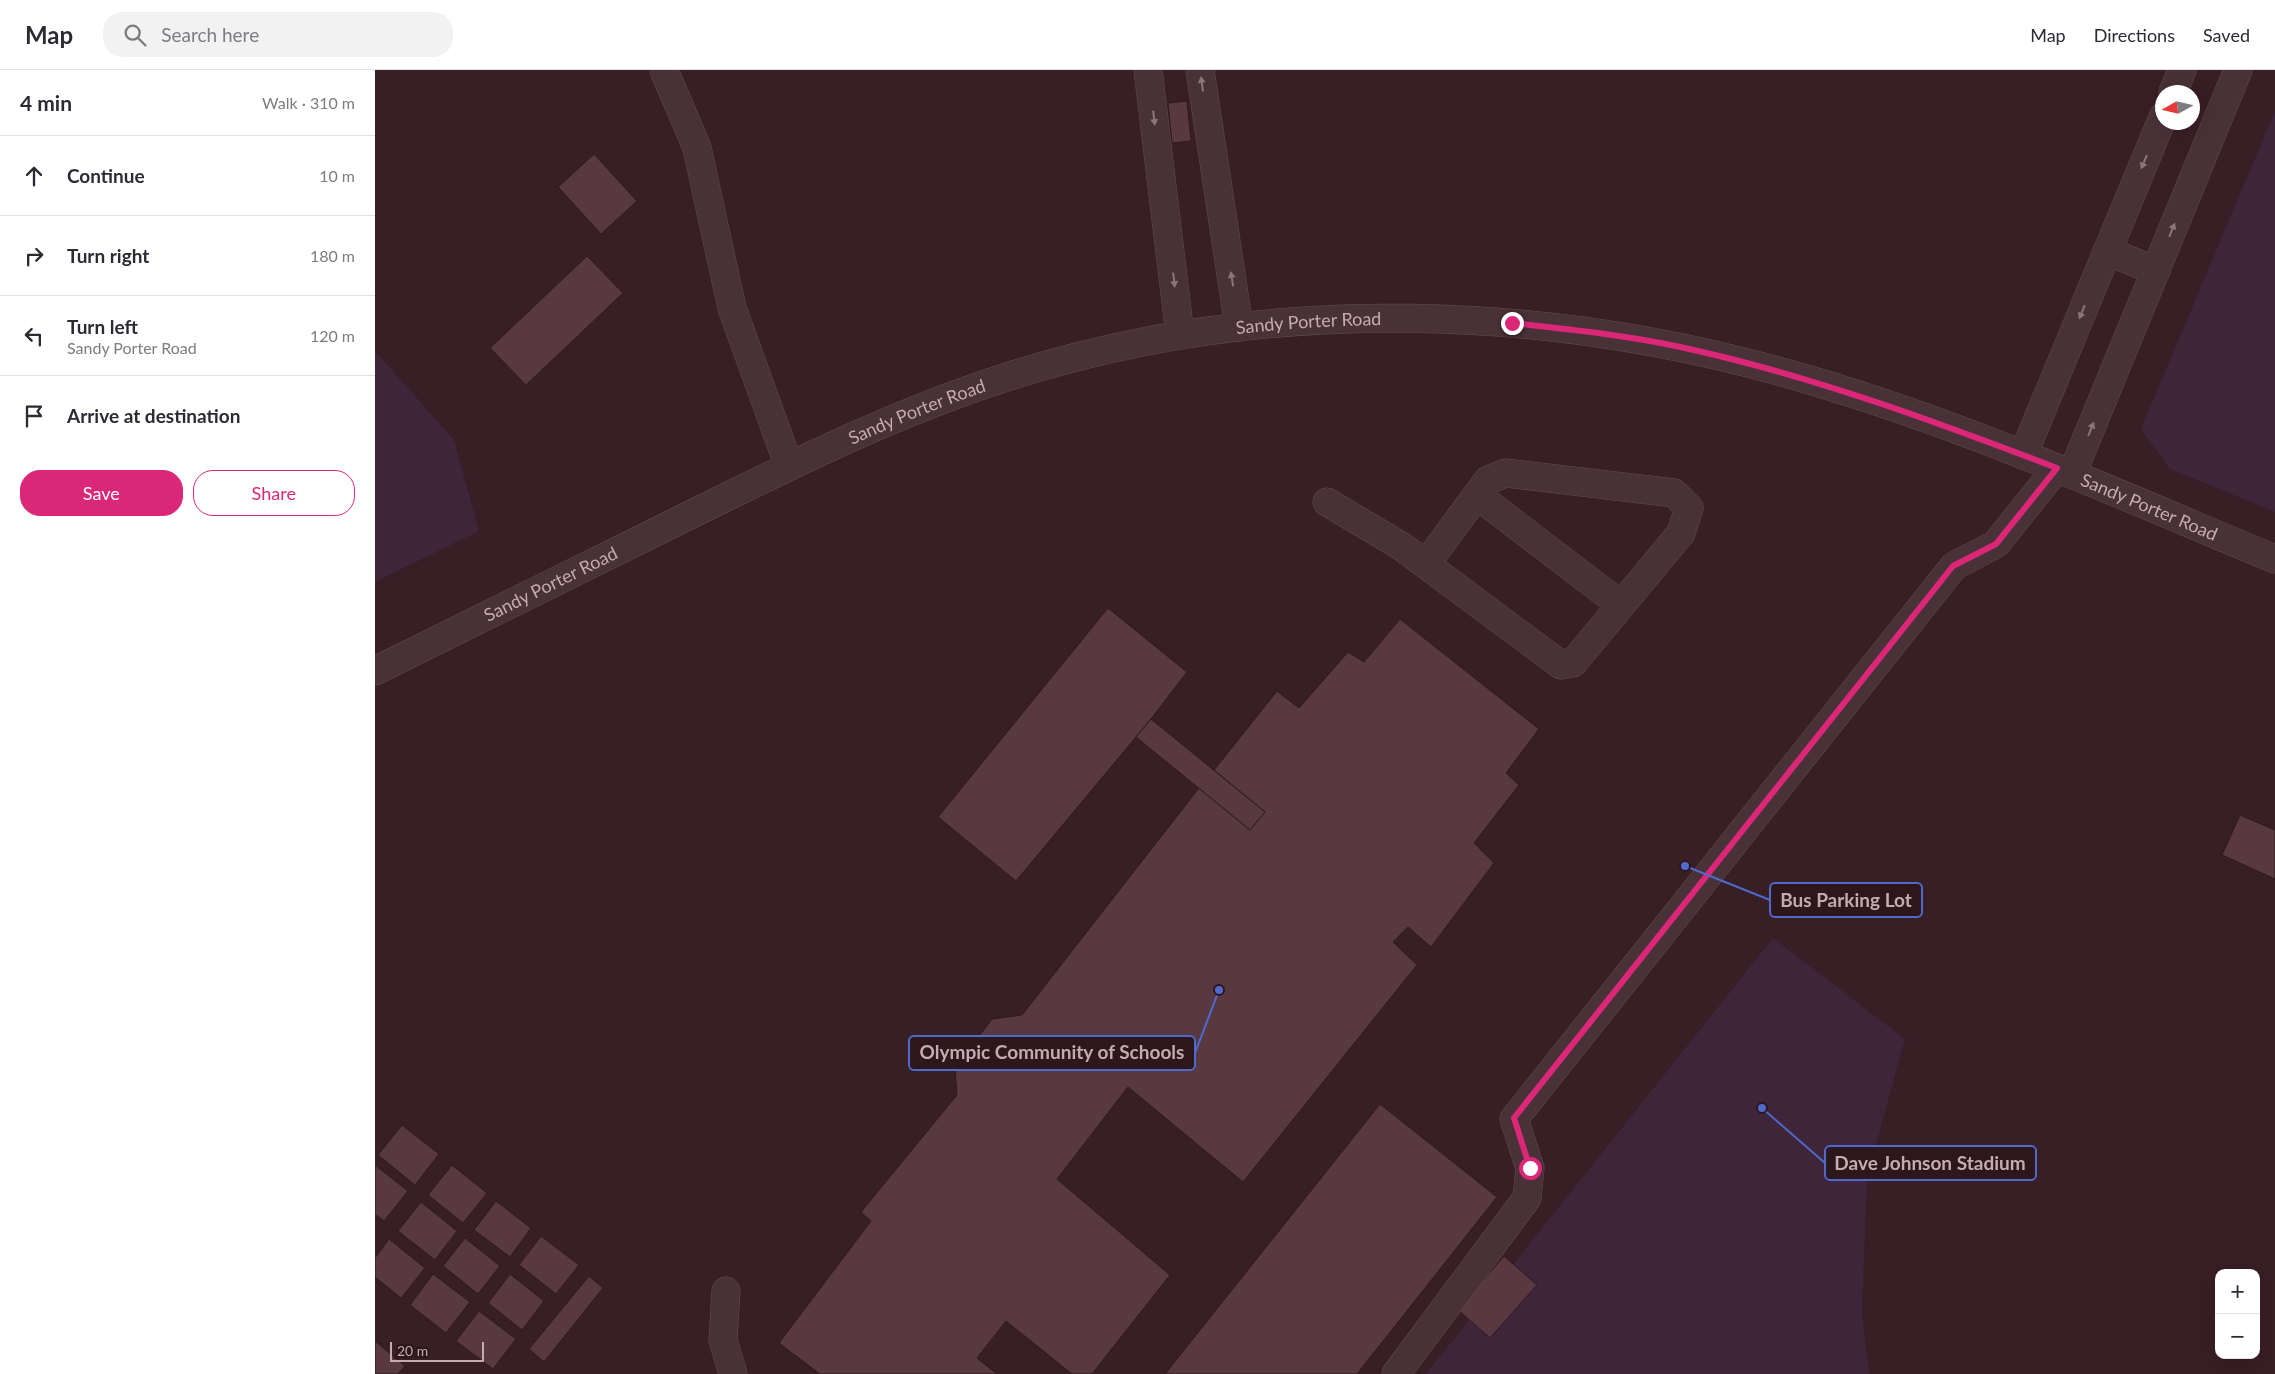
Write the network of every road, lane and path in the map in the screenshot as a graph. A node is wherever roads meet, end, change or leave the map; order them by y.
1 (665, 70) edge
2 (1148, 70) edge
3 (1201, 70) edge
4 (2182, 70) edge
5 (2238, 70) edge
6 (2176, 85) edge
7 (2158, 130) edge
8 (2107, 251) junction
9 (2156, 271) junction
10 (1239, 327) junction
11 (1180, 335) junction
12 (2023, 455) junction
13 (789, 466) junction
14 (2065, 471) junction
15 (1477, 495) junction
16 (1327, 502) dead end
17 (2275, 559) edge
18 (1427, 564) junction
19 (1621, 605) junction
20 (375, 671) edge
21 (726, 1291) dead end
22 (733, 1374) edge
23 (1395, 1374) edge

1 - 13 street
2 -> 11 street
10 -> 3 street
4 - 6 street
9 -> 5 street
7 -> 8 street
8 - 9 street
8 -> 12 street
14 -> 9 street
10 - 11 street, Sandy Porter Road
10 - 12 street, Sandy Porter Road
11 - 13 street, Sandy Porter Road
12 - 14 street, Sandy Porter Road
13 - 20 street, Sandy Porter Road
14 - 17 street, Sandy Porter Road
14 - 23 street
15 - 18 street
15 - 19 street
15 - 19 street
16 - 18 street
18 - 19 street
21 - 22 street

